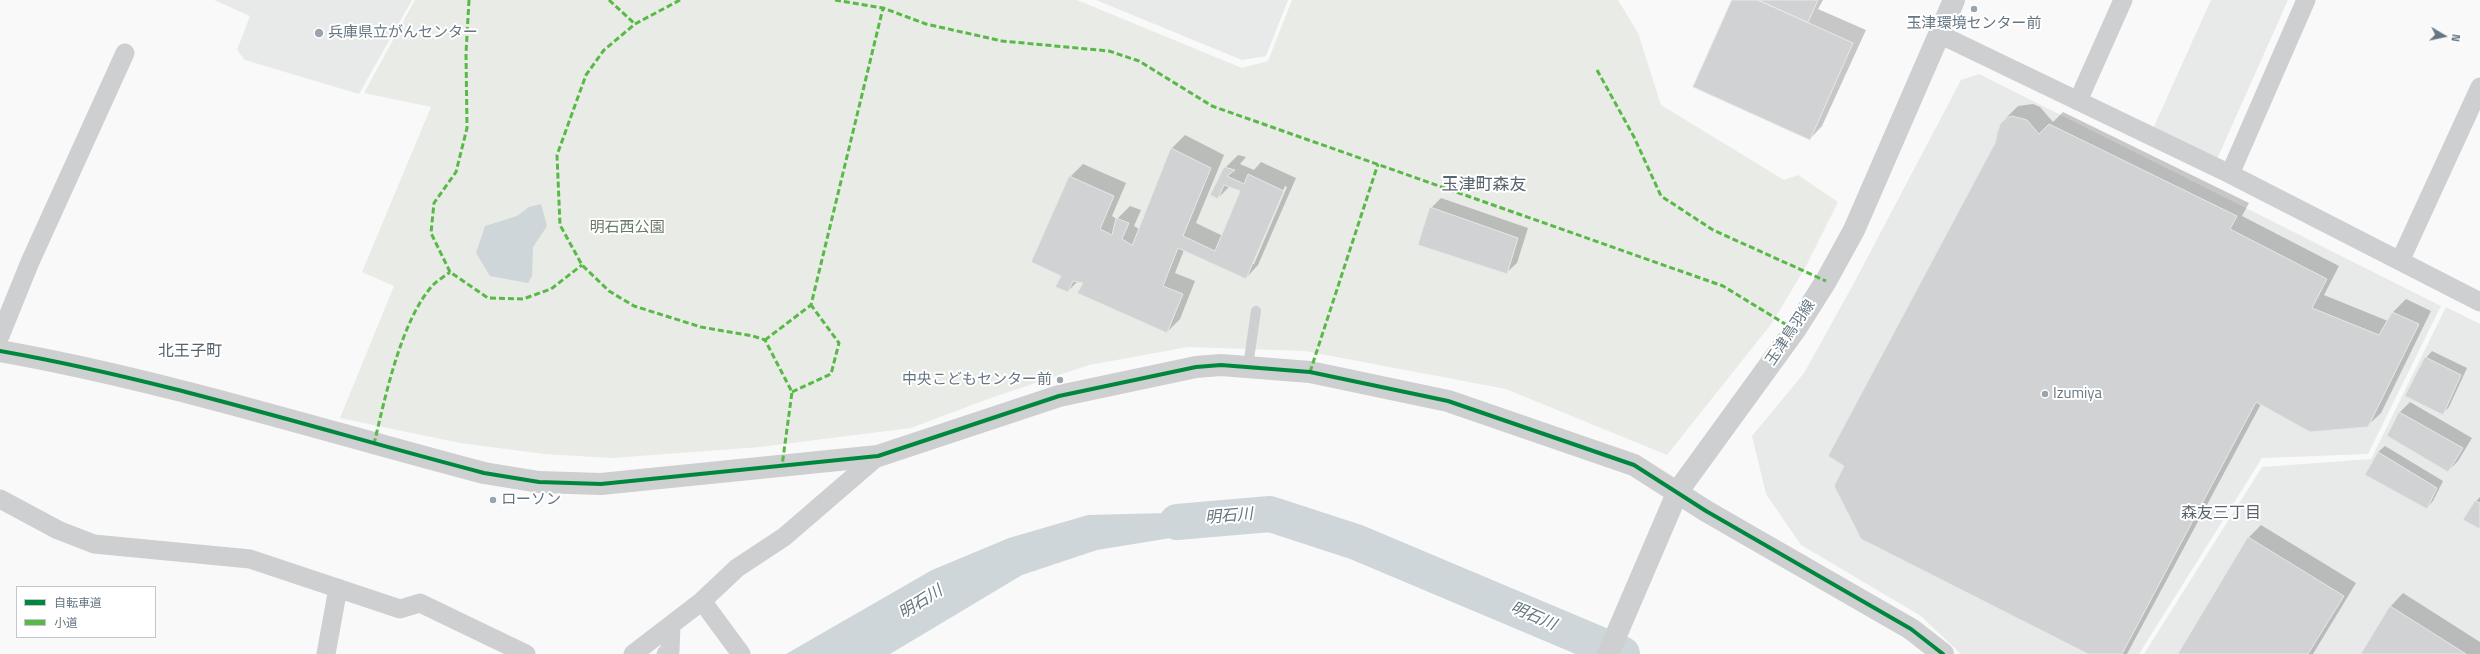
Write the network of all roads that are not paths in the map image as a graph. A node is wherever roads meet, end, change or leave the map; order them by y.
1 (1954, 0) edge
2 (2123, 0) edge
3 (2306, 0) edge
4 (1939, 34) junction
5 (125, 53) dead end
6 (2480, 87) edge
7 (2078, 101) junction
8 (2230, 174) junction
9 (2400, 261) junction
10 (2480, 302) edge
11 (1256, 312) dead end
12 (0, 336) edge
13 (0, 351) edge
14 (1248, 366) junction
15 (878, 456) junction
16 (1678, 491) junction
17 (0, 499) edge
18 (338, 588) junction
19 (702, 601) junction
20 (671, 625) junction
21 (326, 654) edge
22 (526, 654) edge
23 (633, 654) edge
24 (666, 654) edge
25 (741, 654) edge
26 (1608, 654) edge
27 (1943, 654) edge

1 - 4 street, 玉津鳥羽線
2 - 7 street
3 - 8 street
4 - 7 street
4 - 16 street, 玉津鳥羽線
5 - 12 street
6 - 9 street
7 - 8 street
8 - 9 street
9 - 10 street
11 - 14 lane
13 - 15 street
14 - 15 street
14 - 16 street
15 - 19 street
16 - 26 street, 玉津鳥羽線
16 - 27 street
17 - 18 street
18 - 21 street
18 - 22 street
19 - 20 street
19 - 25 street
20 - 23 street
20 - 24 street

